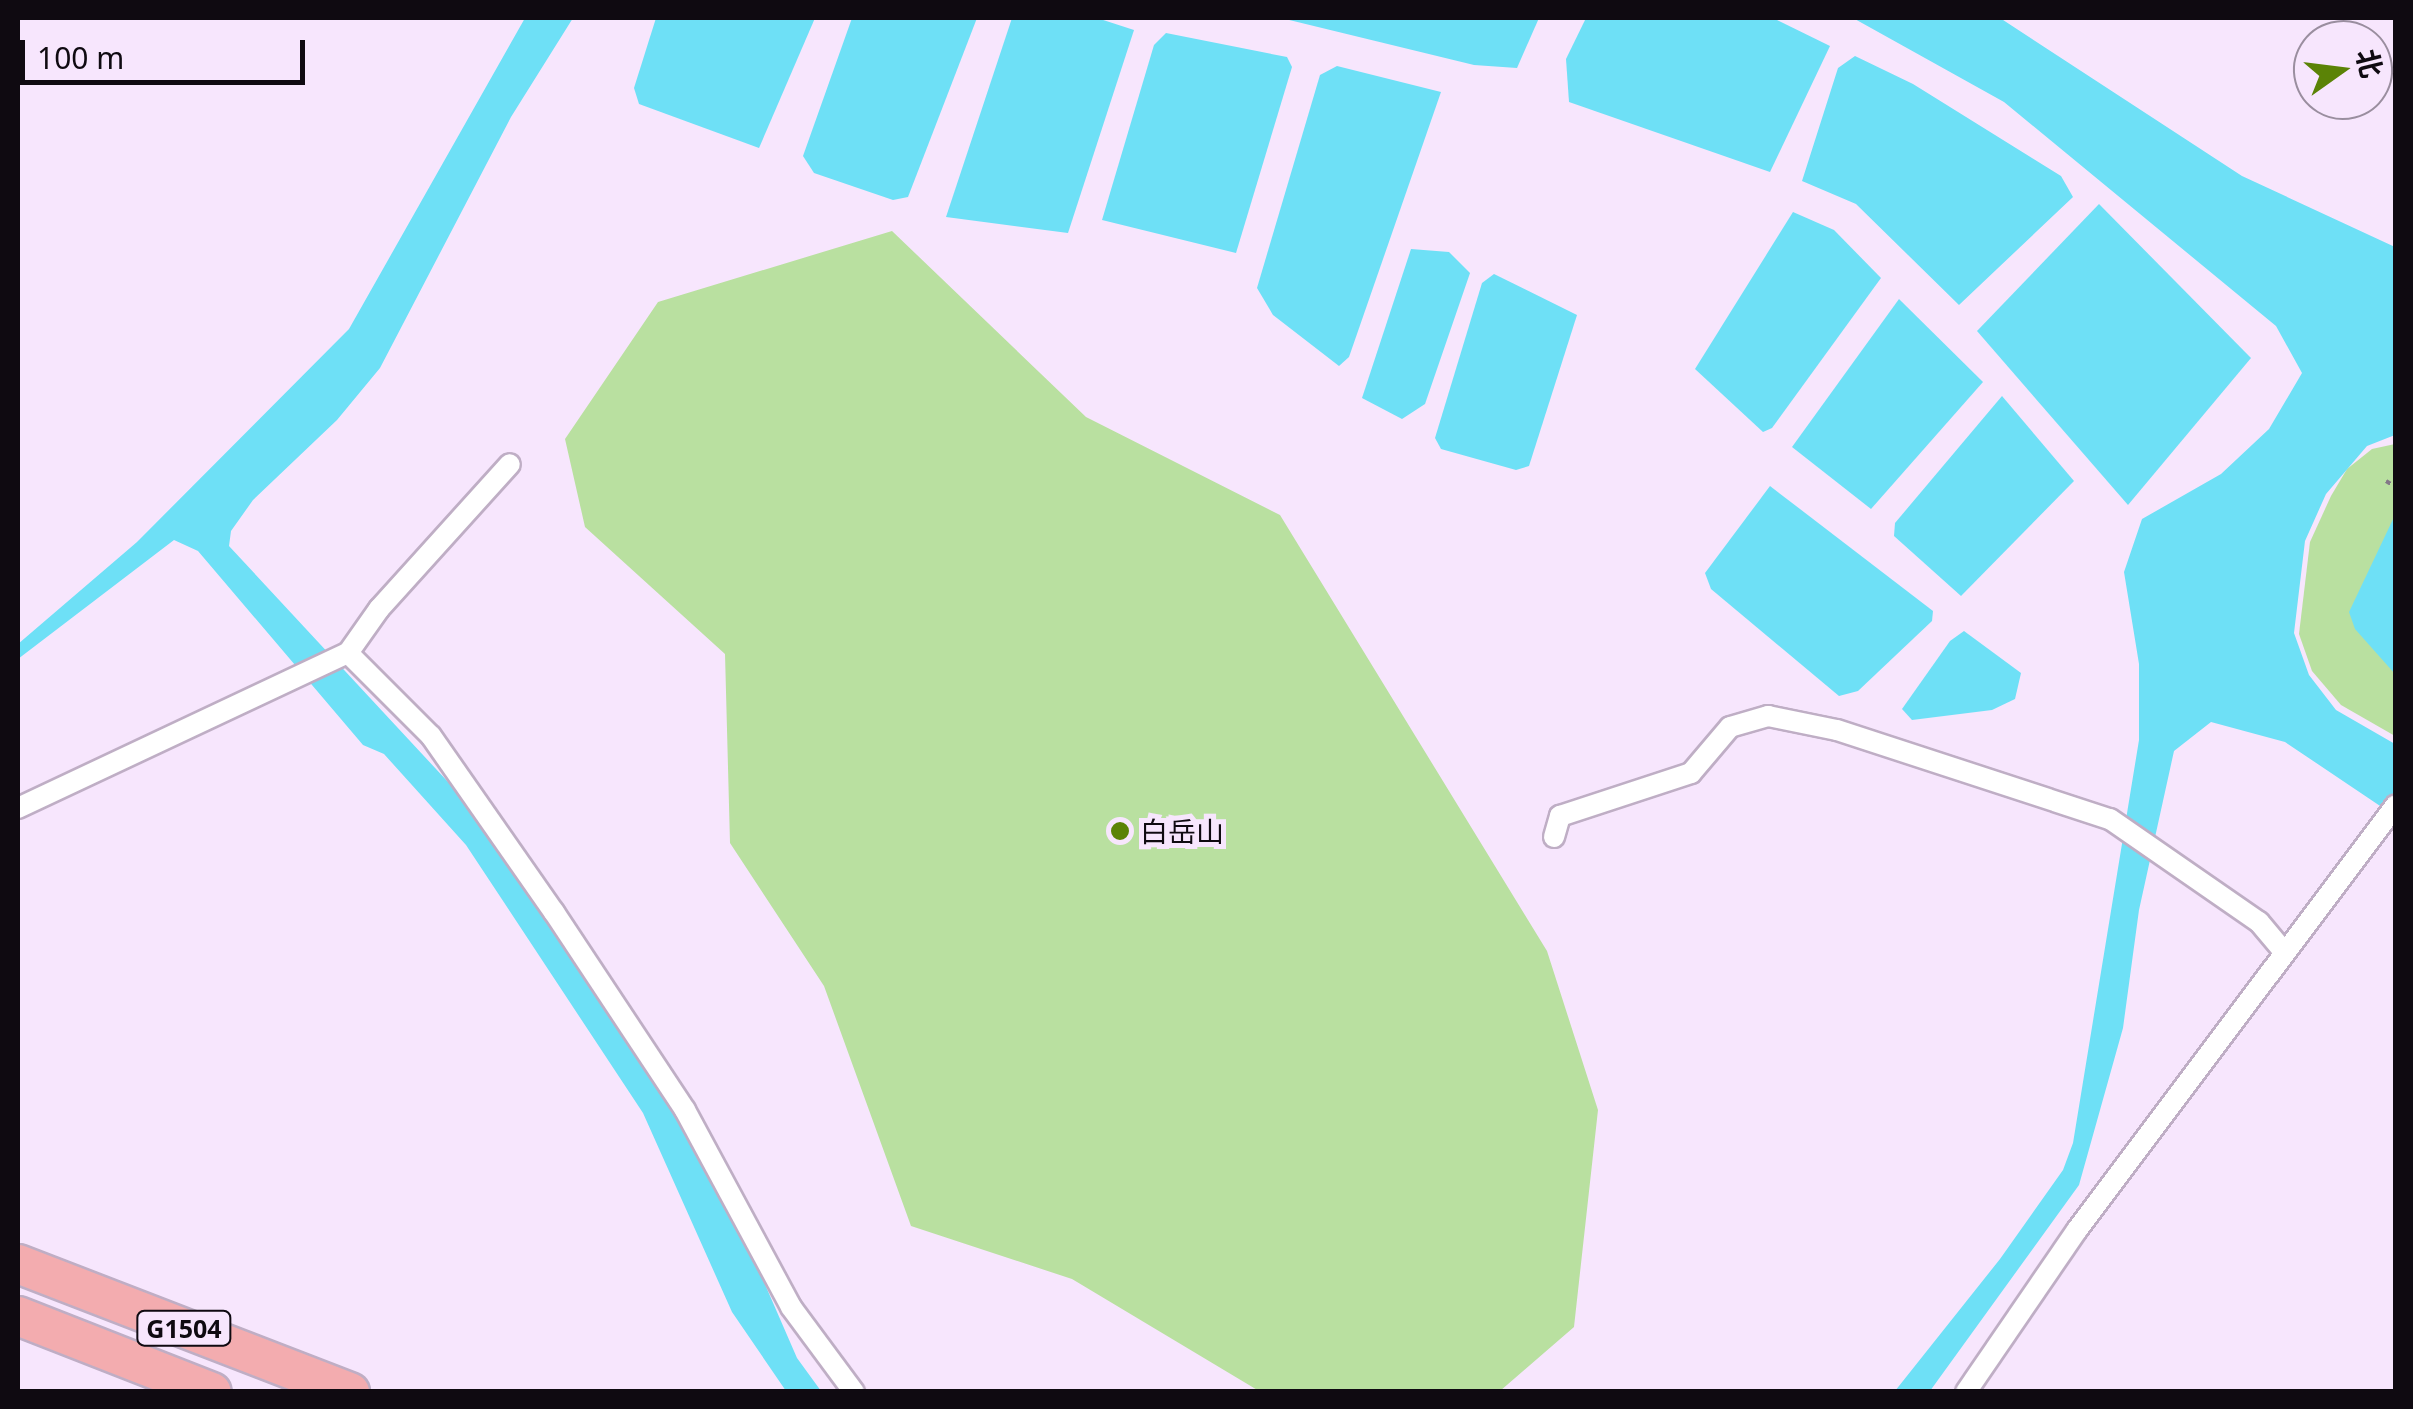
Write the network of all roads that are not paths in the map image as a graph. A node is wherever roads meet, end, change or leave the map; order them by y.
1 (510, 464) dead end
2 (340, 656) junction
3 (2396, 805) edge
4 (18, 808) edge
5 (1554, 837) dead end
6 (2284, 952) junction
7 (18, 1264) edge
8 (18, 1316) edge
9 (212, 1392) edge
10 (350, 1392) edge
11 (854, 1392) edge
12 (1966, 1392) edge

1 - 2 street
2 - 4 street
2 - 11 street
3 - 6 street
5 - 6 street
6 - 12 street
7 - 10 highway, G1504
8 - 9 highway, G1504

